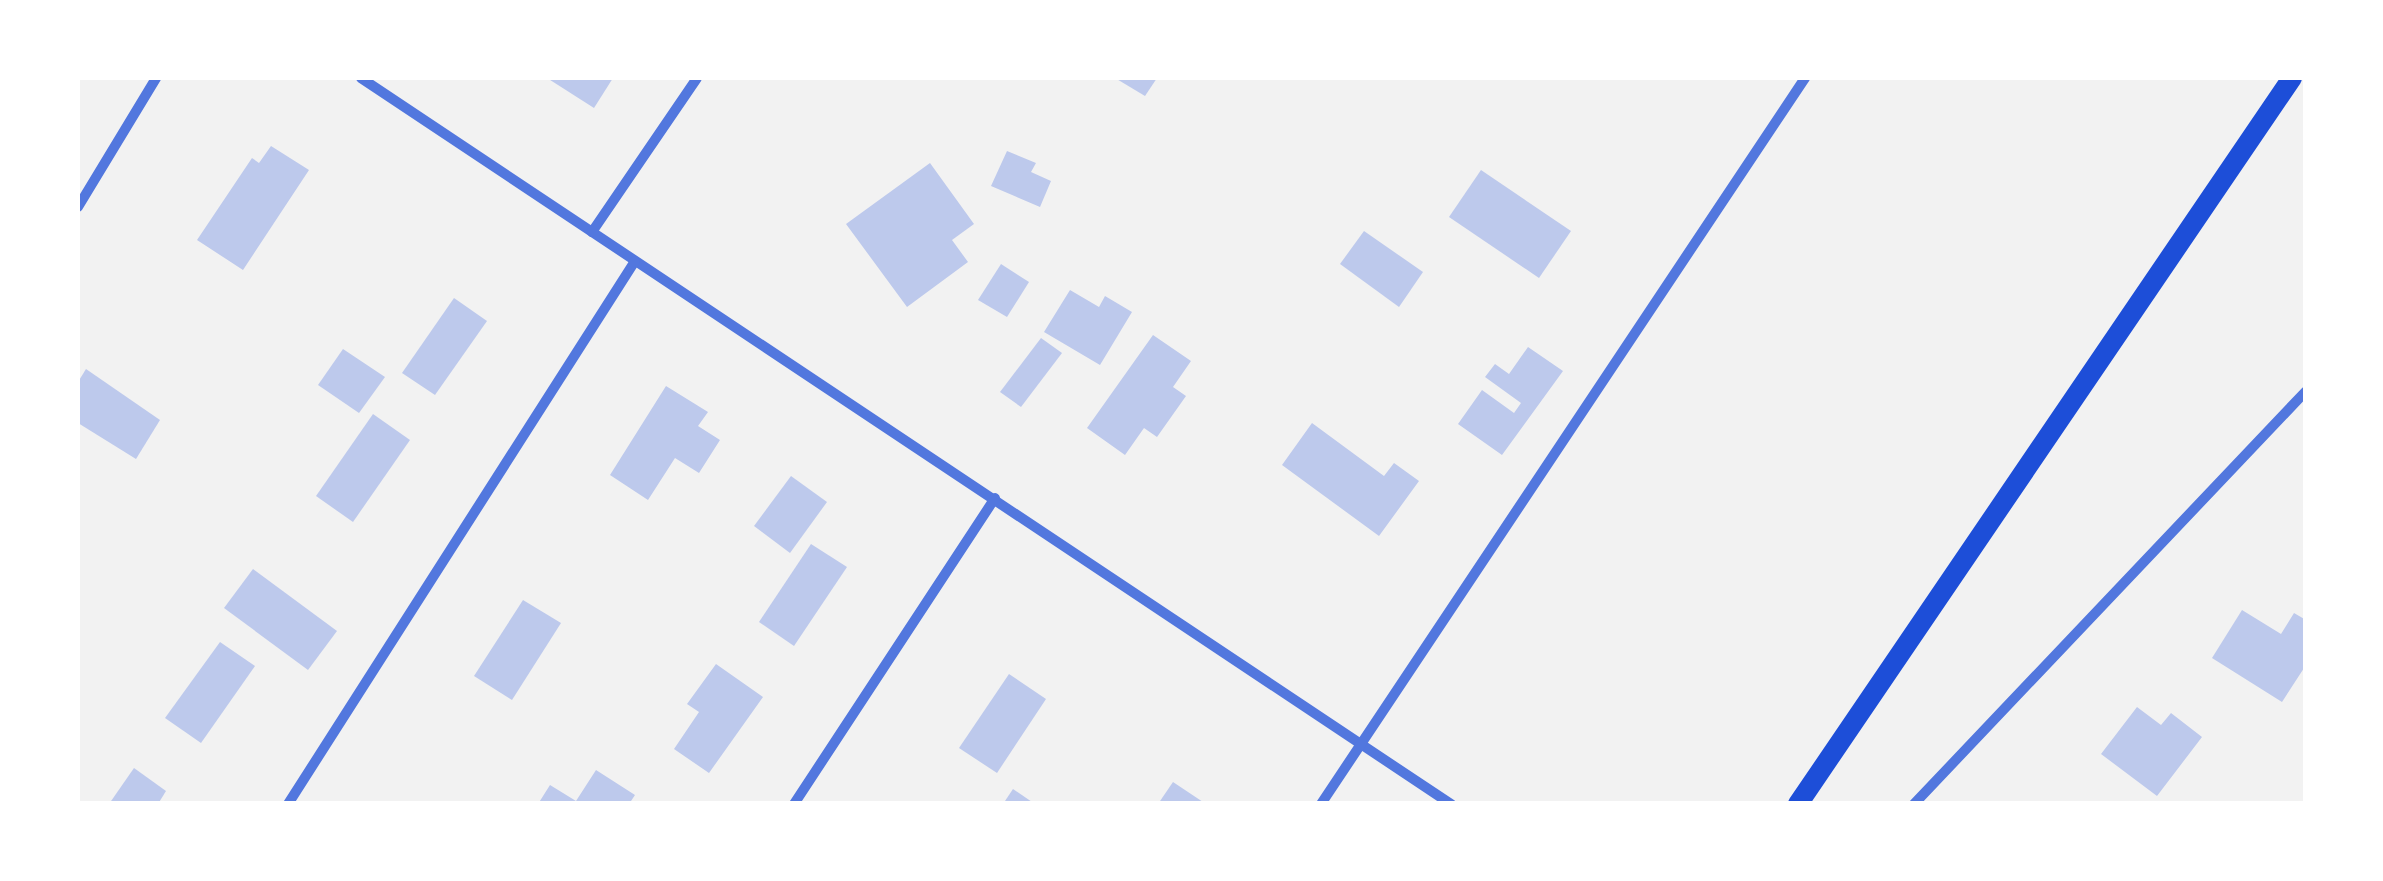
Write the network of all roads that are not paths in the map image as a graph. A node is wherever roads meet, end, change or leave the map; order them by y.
1 (156, 78) edge
2 (361, 78) edge
3 (697, 78) edge
4 (1805, 78) edge
5 (2292, 78) edge
6 (78, 207) edge
7 (592, 232) junction
8 (635, 261) junction
9 (2306, 391) edge
10 (995, 498) junction
11 (1360, 744) junction
12 (288, 804) edge
13 (794, 804) edge
14 (1320, 804) edge
15 (1451, 804) edge
16 (1798, 804) edge
17 (1914, 804) edge

1 - 6 street
2 - 7 street
3 - 7 street
4 - 11 street
5 - 16 main road
7 - 8 street
8 - 10 street
8 - 12 street
9 - 17 street
10 - 11 street
10 - 13 street
11 - 14 street
11 - 15 street

